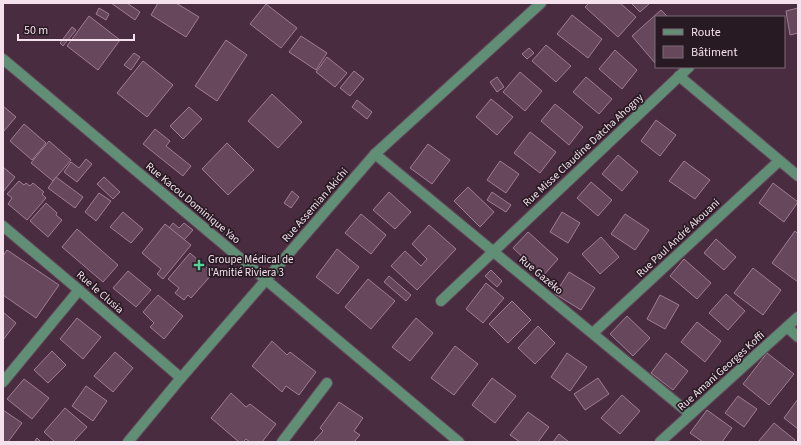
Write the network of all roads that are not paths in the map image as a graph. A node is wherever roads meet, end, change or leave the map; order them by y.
1 (541, 3) edge
2 (3, 59) edge
3 (687, 68) edge
4 (678, 76) junction
5 (375, 154) junction
6 (779, 161) junction
7 (798, 176) edge
8 (3, 226) edge
9 (493, 251) junction
10 (266, 280) junction
11 (79, 290) junction
12 (441, 301) dead end
13 (798, 317) edge
14 (787, 327) junction
15 (593, 333) junction
16 (798, 337) edge
17 (181, 378) junction
18 (3, 382) edge
19 (327, 383) dead end
20 (690, 414) junction
21 (128, 442) edge
22 (282, 442) edge
23 (459, 442) edge
24 (660, 442) edge

1 - 5 street, Rue Assemian Akichi
2 - 10 street, Rue Kacou Dominique Yao
3 - 4 street, Rue Misse Claudine Datcha Ahogny
4 - 6 street
4 - 9 street, Rue Misse Claudine Datcha Ahogny
5 - 9 street, Rue Gazéko
5 - 10 street, Rue Assemian Akichi
6 - 7 street
6 - 15 street, Rue Paul André Akouani
8 - 11 street, Rue le Clusia
9 - 12 street, Rue Misse Claudine Datcha Ahogny
9 - 15 street, Rue Gazéko
10 - 17 street, Rue Assemian Akichi
10 - 23 street, Rue Kacou Dominique Yao
11 - 17 street, Rue le Clusia
11 - 18 street
13 - 14 street, Rue Amani Georges Koffi
14 - 16 street
14 - 20 street, Rue Amani Georges Koffi
15 - 20 street, Rue Gazéko
17 - 21 street, Rue Assemian Akichi
19 - 22 street
20 - 24 street, Rue Amani Georges Koffi

